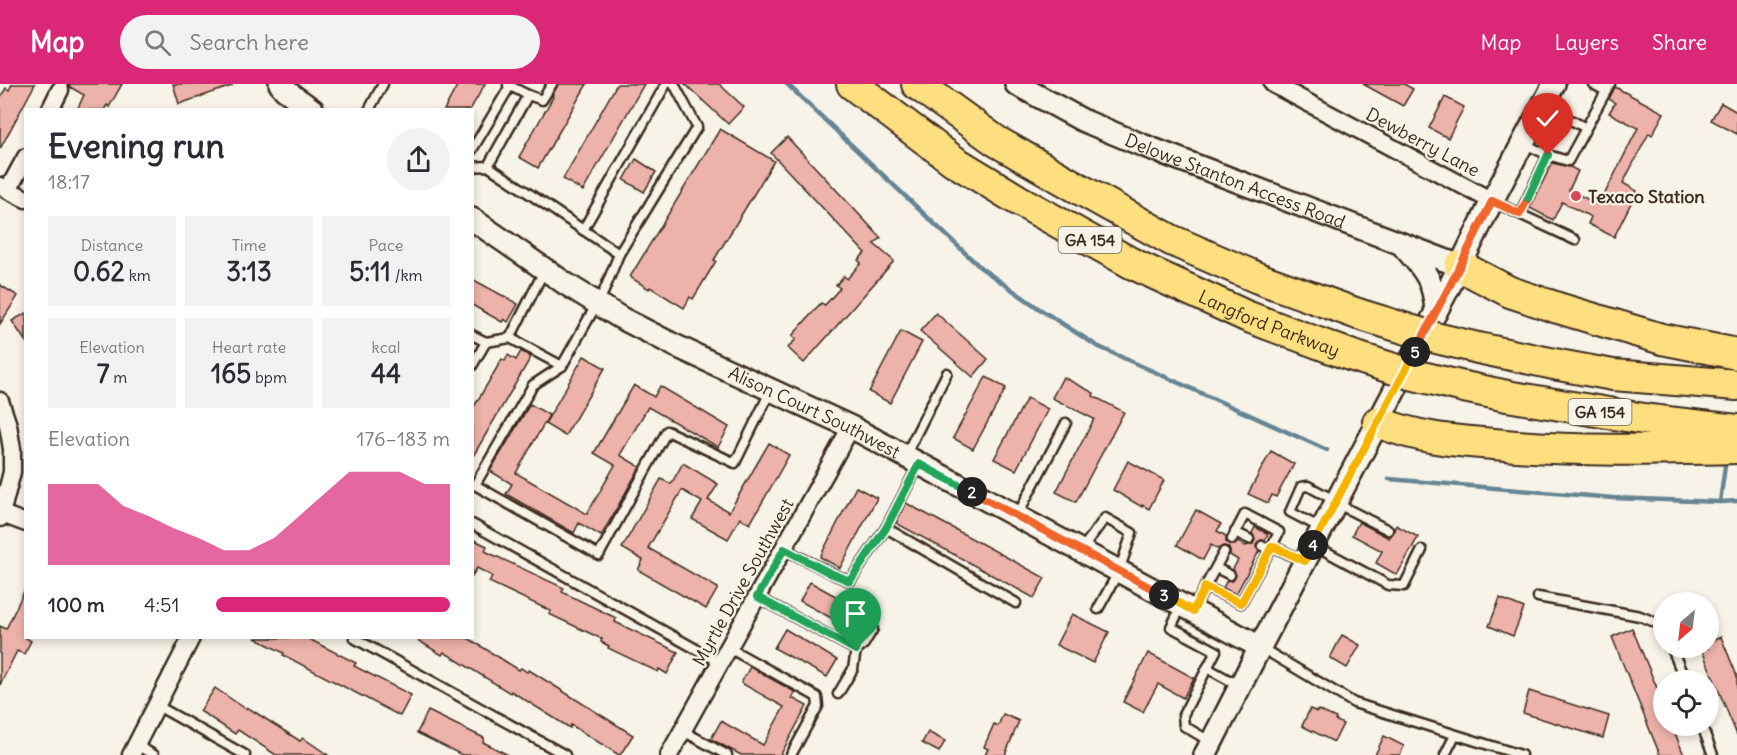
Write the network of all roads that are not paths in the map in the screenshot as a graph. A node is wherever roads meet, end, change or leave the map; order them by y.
1 (280, 84) edge
2 (383, 84) edge
3 (552, 84) edge
4 (666, 84) edge
5 (674, 84) edge
6 (852, 84) edge
7 (917, 84) edge
8 (1016, 84) edge
9 (1273, 84) edge
10 (1554, 84) edge
11 (1593, 84) edge
12 (509, 85) edge
13 (1608, 88) edge
14 (60, 90) dead end
15 (528, 95) junction
16 (1543, 105) junction
17 (51, 108) edge
18 (310, 108) edge
19 (370, 108) edge
20 (1586, 128) junction
21 (1522, 143) junction
22 (474, 146) edge
23 (1548, 155) junction
24 (24, 160) edge
25 (488, 166) junction
26 (474, 167) edge
27 (4, 188) edge
28 (24, 199) edge
29 (1492, 201) junction
30 (1520, 214) junction
31 (474, 220) edge
32 (583, 230) junction
33 (1575, 240) dead end
34 (1401, 244) junction
35 (619, 254) junction
36 (1460, 266) junction
37 (545, 269) junction
38 (597, 303) junction
39 (1436, 312) junction
40 (474, 336) edge
41 (510, 338) junction
42 (486, 342) junction
43 (1737, 354) edge
44 (474, 363) edge
45 (562, 366) junction
46 (947, 373) dead end
47 (1737, 385) edge
48 (771, 390) junction
49 (0, 401) edge
50 (1378, 422) junction
51 (1066, 423) dead end
52 (851, 427) junction
53 (1737, 430) edge
54 (1737, 448) edge
55 (912, 460) junction
56 (1336, 502) junction
57 (1, 516) edge
58 (1017, 516) junction
59 (24, 522) edge
60 (474, 525) edge
61 (886, 528) junction
62 (1388, 530) dead end
63 (1249, 539) dead end
64 (1314, 545) junction
65 (1268, 547) junction
66 (784, 549) junction
67 (1081, 550) junction
68 (1422, 550) dead end
69 (1224, 552) dead end
70 (1216, 568) junction
71 (1119, 571) junction
72 (1230, 575) dead end
73 (1205, 587) junction
74 (757, 597) junction
75 (1539, 597) dead end
76 (1016, 603) dead end
77 (1188, 608) junction
78 (1098, 609) dead end
79 (1653, 621) edge
80 (873, 629) dead end
81 (190, 639) edge
82 (356, 639) edge
83 (1260, 647) junction
84 (856, 650) junction
85 (725, 655) junction
86 (1208, 668) junction
87 (1240, 686) junction
88 (838, 694) dead end
89 (156, 705) junction
90 (683, 731) junction
91 (1455, 735) junction
92 (1706, 736) edge
93 (1208, 749) edge
94 (133, 750) edge
95 (154, 755) edge
96 (244, 755) edge
97 (565, 755) edge
98 (669, 755) edge
99 (727, 755) edge
100 (791, 755) edge
101 (1445, 755) edge
102 (1521, 755) edge
103 (1713, 755) edge

1 - 18 street
2 - 19 lane
3 - 15 lane
4 - 32 lane
5 - 35 lane
6 - 53 highway, Langford Parkway / GA 154, bridge
7 - 47 highway, Langford Parkway / GA 154, bridge
8 - 34 street, Delowe Stanton Access Road
9 - 29 street, Dewberry Lane
10 - 16 street
11 - 13 lane
12 - 15 lane
12 - 22 lane
13 - 20 lane
14 - 17 street
15 - 25 lane
16 - 20 lane
16 - 21 street
20 - 23 lane
21 - 23 lane
21 - 29 street
23 - 30 lane
24 - 27 street
25 - 26 lane
25 - 32 lane
27 - 28 street
29 - 30 lane
29 - 36 street
30 - 33 lane
31 - 37 street, Alison Court Southwest
32 - 35 lane
34 - 36 street, Delowe Stanton Access Road
34 - 39 street
35 - 38 lane
36 - 39 street
36 - 43 highway
37 - 38 street, Alison Court Southwest
37 - 41 lane
38 - 45 lane
38 - 48 street, Alison Court Southwest
39 - 50 street
40 - 42 lane
41 - 42 lane
41 - 45 lane
42 - 44 lane
45 - 48 lane
46 - 55 lane
48 - 52 street, Alison Court Southwest
49 - 57 street
50 - 54 highway
50 - 56 street
51 - 58 lane
52 - 55 street, Alison Court Southwest
52 - 66 street, Myrtle Drive Southwest
55 - 58 street, Alison Court Southwest
55 - 61 lane
56 - 62 lane
56 - 64 street
56 - 64 lane
57 - 59 street
58 - 67 street, Alison Court Southwest
60 - 85 lane
61 - 66 lane
61 - 76 lane
63 - 65 lane
64 - 65 lane
64 - 68 lane
64 - 83 street
65 - 73 lane
66 - 74 street, Myrtle Drive Southwest
67 - 71 street, Alison Court Southwest
67 - 71 lane
69 - 70 lane
70 - 72 lane
70 - 73 lane
71 - 77 street, Alison Court Southwest
71 - 78 lane
73 - 77 lane
74 - 84 lane
74 - 85 street, Myrtle Drive Southwest
75 - 79 lane
77 - 83 street, Alison Court Southwest
77 - 86 lane
80 - 84 lane
81 - 89 street
82 - 97 lane
83 - 87 street
83 - 91 lane
84 - 88 lane
85 - 90 street, Myrtle Drive Southwest
85 - 100 lane
86 - 87 lane
86 - 93 lane
87 - 93 street
89 - 94 street
89 - 96 lane
90 - 98 street, Myrtle Drive Southwest
90 - 99 lane
91 - 101 lane
91 - 102 lane
92 - 103 lane
94 - 95 lane

